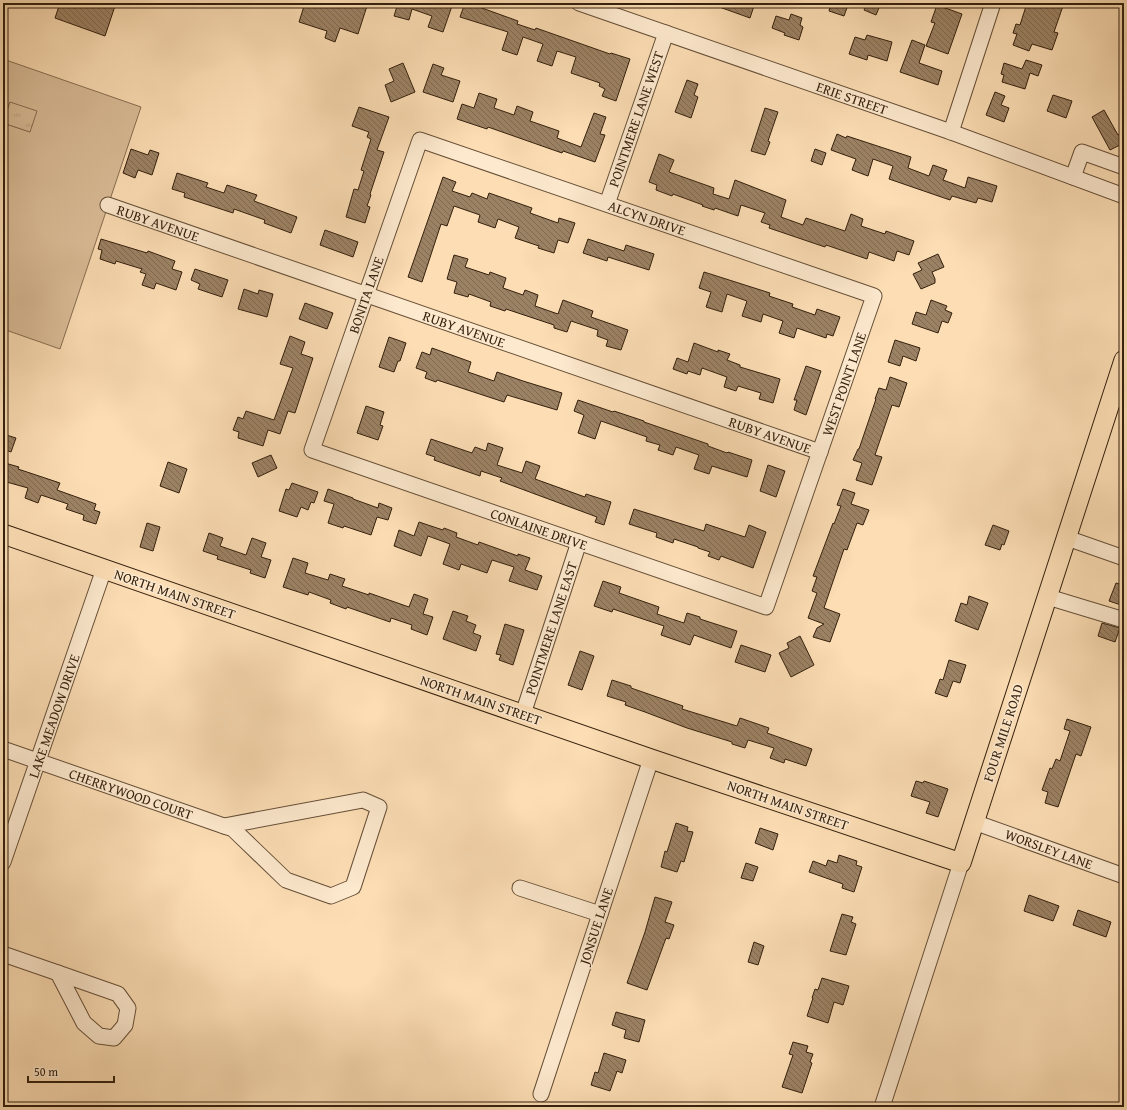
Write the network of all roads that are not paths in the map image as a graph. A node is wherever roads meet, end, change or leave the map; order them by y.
1 (580, 3) edge
2 (993, 3) edge
3 (666, 33) junction
4 (952, 132) junction
5 (420, 140) joint
6 (1124, 167) edge
7 (1073, 177) junction
8 (1124, 194) edge
9 (607, 204) junction
10 (108, 205) dead end
11 (366, 295) junction
12 (874, 296) joint
13 (1124, 360) edge
14 (312, 450) joint
15 (820, 452) junction
16 (3, 534) edge
17 (1067, 538) junction
18 (579, 542) junction
19 (1124, 558) edge
20 (104, 569) junction
21 (1048, 597) junction
22 (766, 607) joint
23 (1124, 620) edge
24 (523, 714) junction
25 (3, 750) edge
26 (651, 759) junction
27 (38, 762) junction
28 (974, 822) junction
29 (224, 826) junction
30 (3, 862) edge
31 (961, 863) junction
32 (1124, 876) edge
33 (520, 888) dead end
34 (600, 914) junction
35 (3, 954) edge
36 (58, 973) junction
37 (542, 1094) dead end
38 (882, 1107) edge

1 - 3 street, ERIE STREET
2 - 4 street
3 - 4 street, ERIE STREET
3 - 9 street, POINTMERE LANE WEST
4 - 7 street, ERIE STREET
5 - 9 street, ALCYN DRIVE
5 - 11 street, BONITA LANE
6 - 7 street
7 - 8 street, ERIE STREET
9 - 12 street, ALCYN DRIVE
10 - 11 street, RUBY AVENUE
11 - 14 street, BONITA LANE
11 - 15 street, RUBY AVENUE
12 - 15 street, WEST POINT LANE
13 - 17 main road, FOUR MILE ROAD
14 - 18 street, CONLAINE DRIVE
15 - 22 street, WEST POINT LANE
16 - 20 main road, NORTH MAIN STREET
17 - 19 street
17 - 21 main road, FOUR MILE ROAD
18 - 22 street, CONLAINE DRIVE
18 - 24 street, POINTMERE LANE EAST
20 - 24 main road, NORTH MAIN STREET
20 - 27 street, LAKE MEADOW DRIVE
21 - 23 street
21 - 28 main road, FOUR MILE ROAD
24 - 26 main road, NORTH MAIN STREET
25 - 27 street, CHERRYWOOD COURT
26 - 31 main road, NORTH MAIN STREET
26 - 34 street, JONSUE LANE
27 - 29 street, CHERRYWOOD COURT
27 - 30 street, LAKE MEADOW DRIVE
28 - 31 main road, FOUR MILE ROAD
28 - 32 street, WORSLEY LANE
29 - 29 street, CHERRYWOOD COURT
31 - 38 street, FOUR MILE ROAD
33 - 34 street
34 - 37 street, JONSUE LANE
35 - 36 street
36 - 36 street

